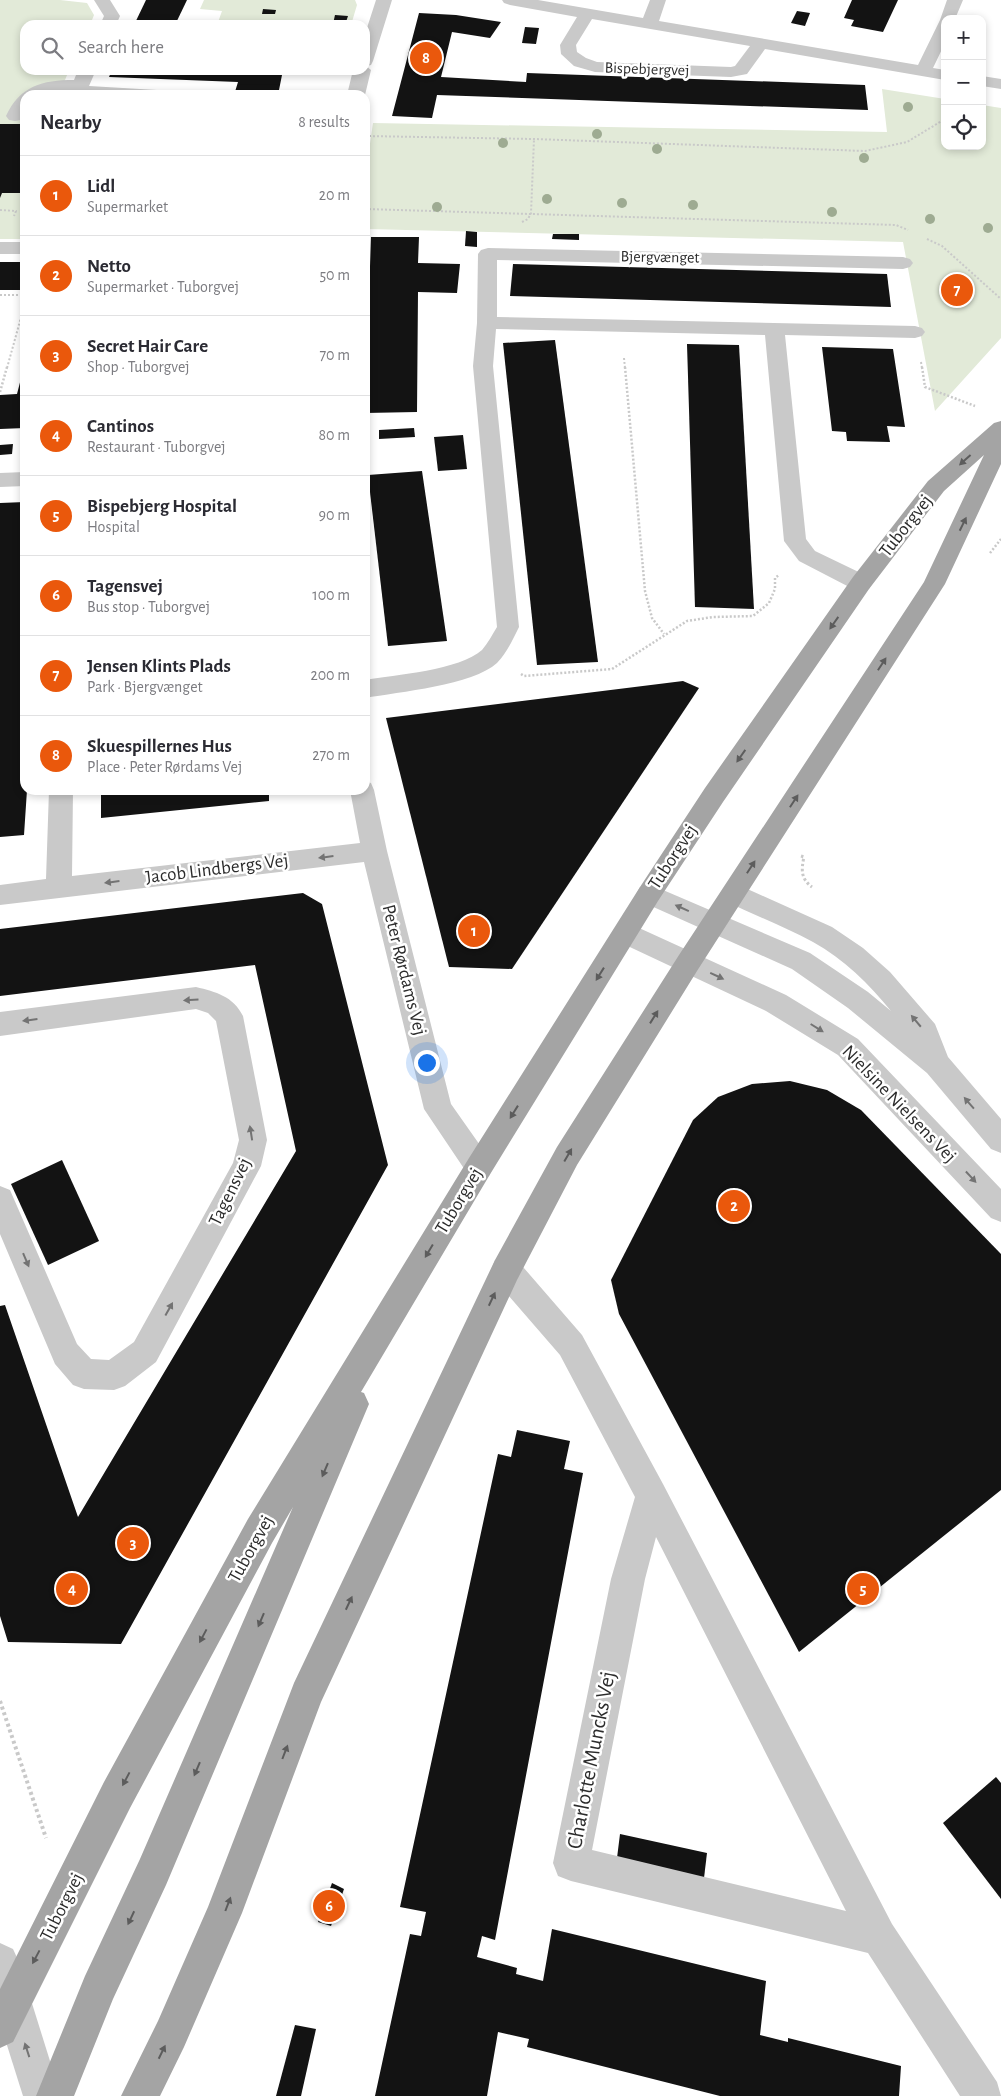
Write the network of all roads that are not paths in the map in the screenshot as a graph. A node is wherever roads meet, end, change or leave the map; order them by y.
1 (102, 0) edge
2 (384, 0) edge
3 (510, 0) edge
4 (658, 0) edge
5 (955, 0) edge
6 (587, 14) junction
7 (949, 15) edge
8 (110, 20) edge
9 (649, 25) junction
10 (941, 33) edge
11 (760, 44) junction
12 (370, 45) edge
13 (923, 72) junction
14 (941, 74) edge
15 (361, 75) edge
16 (84, 78) edge
17 (986, 82) edge
18 (1001, 84) edge
19 (42, 90) edge
20 (78, 90) edge
21 (357, 90) edge
22 (20, 105) edge
23 (15, 116) dead end
24 (0, 248) edge
25 (20, 248) edge
26 (903, 263) dead end
27 (487, 324) junction
28 (774, 329) junction
29 (915, 332) dead end
30 (1001, 428) edge
31 (1001, 441) edge
32 (0, 480) edge
33 (20, 480) edge
34 (862, 583) junction
35 (370, 688) edge
36 (61, 795) edge
37 (363, 795) edge
38 (374, 851) junction
39 (59, 888) junction
40 (649, 894) junction
41 (734, 894) junction
42 (0, 895) edge
43 (714, 922) junction
44 (626, 933) junction
45 (688, 963) junction
46 (0, 1024) edge
47 (937, 1065) junction
48 (1001, 1140) edge
49 (479, 1167) junction
50 (1001, 1210) edge
51 (3, 1216) edge
52 (506, 1270) junction
53 (392, 1313) junction
54 (652, 1495) junction
55 (879, 1937) junction
56 (0, 1962) edge
57 (6, 2016) edge
58 (42, 2096) edge
59 (56, 2096) edge
60 (140, 2096) edge
61 (983, 2096) edge

1 - 8 street
2 - 12 street
3 - 6 street
4 - 9 street
5 - 7 street
6 - 9 street
6 - 11 street, Bispebjergvej
9 - 11 street
10 - 13 street
11 - 13 street
13 - 14 street
15 - 21 street
16 - 19 street
16 - 20 street
17 - 18 street
22 - 23 street
24 - 25 street
26 - 27 street, Bjergvænget
27 - 28 street
27 - 35 street, Bjergvænget
28 - 29 street
28 - 34 street
30 -> 34 main road, Tuborgvej
41 -> 31 main road
32 - 33 street
34 -> 40 main road, Tuborgvej
36 - 39 street
37 - 38 street, Peter Rørdams Vej
38 -> 39 street, Jacob Lindbergs Vej
38 - 49 street, Peter Rørdams Vej
39 - 42 street, Jacob Lindbergs Vej
43 -> 40 street
40 - 44 main road, Tuborgvej
41 - 43 main road
47 -> 41 street
43 - 45 main road
43 - 47 street
44 - 45 street, Nielsine Nielsens Vej
44 -> 49 main road, Tuborgvej
45 -> 50 street, Nielsine Nielsens Vej
52 -> 45 main road
51 -> 46 street, Tagensvej
48 -> 47 street
49 -> 53 main road, Tuborgvej
52 - 54 street
60 -> 52 main road
53 -> 57 main road, Tuborgvej
53 -> 59 main road
54 - 55 street
54 - 55 street, Charlotte Muncks Vej
55 - 61 street
56 - 57 street
58 -> 57 street

